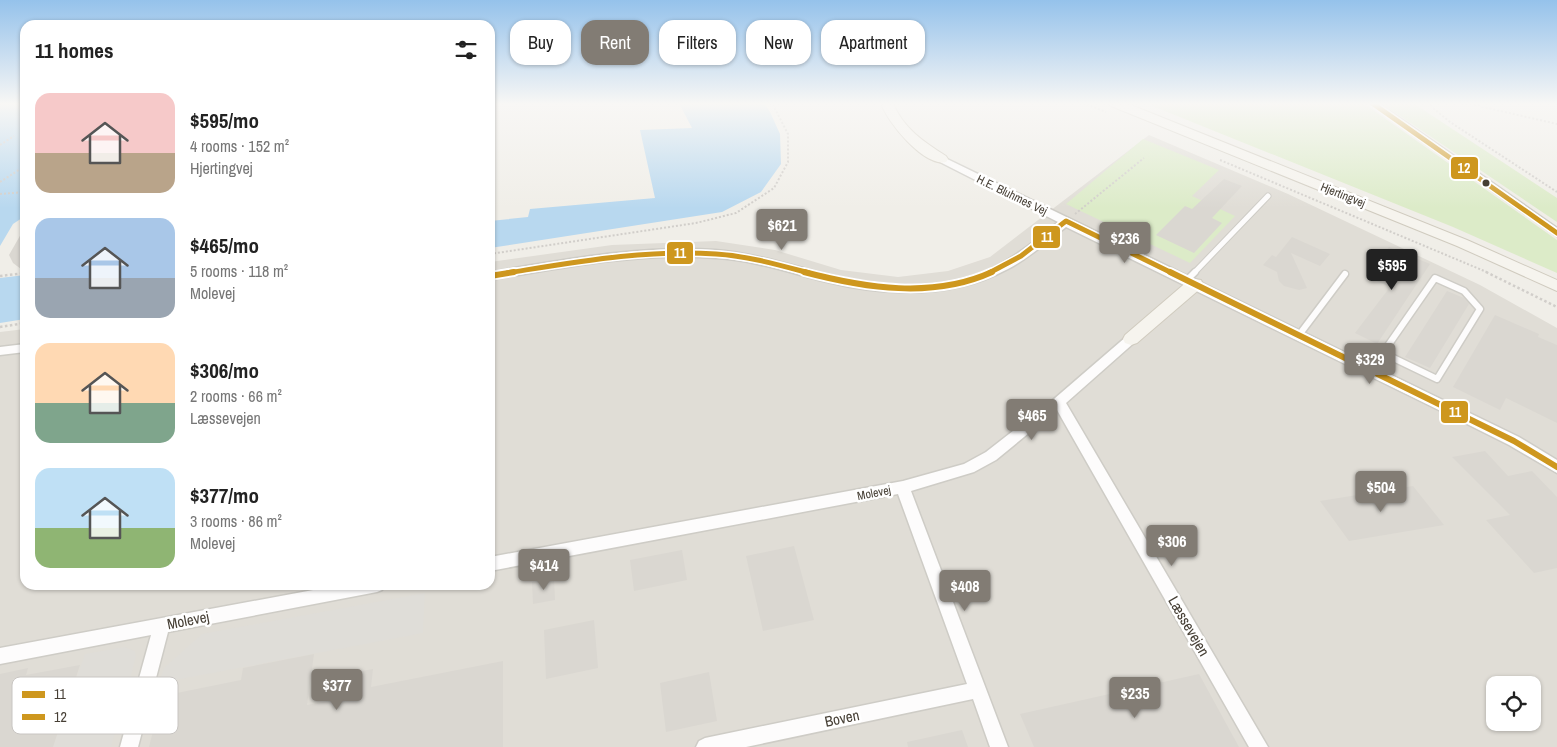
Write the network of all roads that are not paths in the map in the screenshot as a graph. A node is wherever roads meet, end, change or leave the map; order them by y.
1 (912, 138) edge
2 (1195, 138) edge
3 (1422, 138) edge
4 (941, 159) joint
5 (1268, 196) dead end
6 (1066, 221) junction
7 (1557, 233) edge
8 (1345, 274) dead end
9 (495, 275) edge
10 (1191, 282) junction
11 (1557, 286) edge
12 (1299, 335) junction
13 (1131, 339) joint
14 (20, 349) edge
15 (0, 352) edge
16 (1383, 353) junction
17 (1371, 370) junction
18 (1059, 402) junction
19 (1557, 467) edge
20 (903, 487) junction
21 (495, 563) edge
22 (350, 590) edge
23 (162, 625) junction
24 (0, 656) edge
25 (148, 677) edge
26 (978, 690) junction
27 (133, 734) edge
28 (129, 747) edge
29 (705, 747) edge
30 (999, 747) edge
31 (1259, 747) edge

1 - 4 main road, H.E. Bluhmes Vej
2 - 11 main road, Hjertingvej
3 - 7 street
4 - 6 street, H.E. Bluhmes Vej
5 - 10 lane
6 - 9 street
6 - 10 street, H.E. Bluhmes Vej
8 - 12 lane
10 - 12 street, H.E. Bluhmes Vej
10 - 13 main road, Molevej
12 - 17 street, H.E. Bluhmes Vej
13 - 18 street, Molevej
14 - 15 street
16 - 16 lane
16 - 17 lane
17 - 19 street, H.E. Bluhmes Vej
18 - 20 street, Molevej
18 - 31 street, Læssevejen
20 - 21 street, Molevej
20 - 26 street
22 - 23 street, Molevej
23 - 24 street, Molevej
23 - 25 street
26 - 29 street, Boven
26 - 30 street
27 - 28 street

